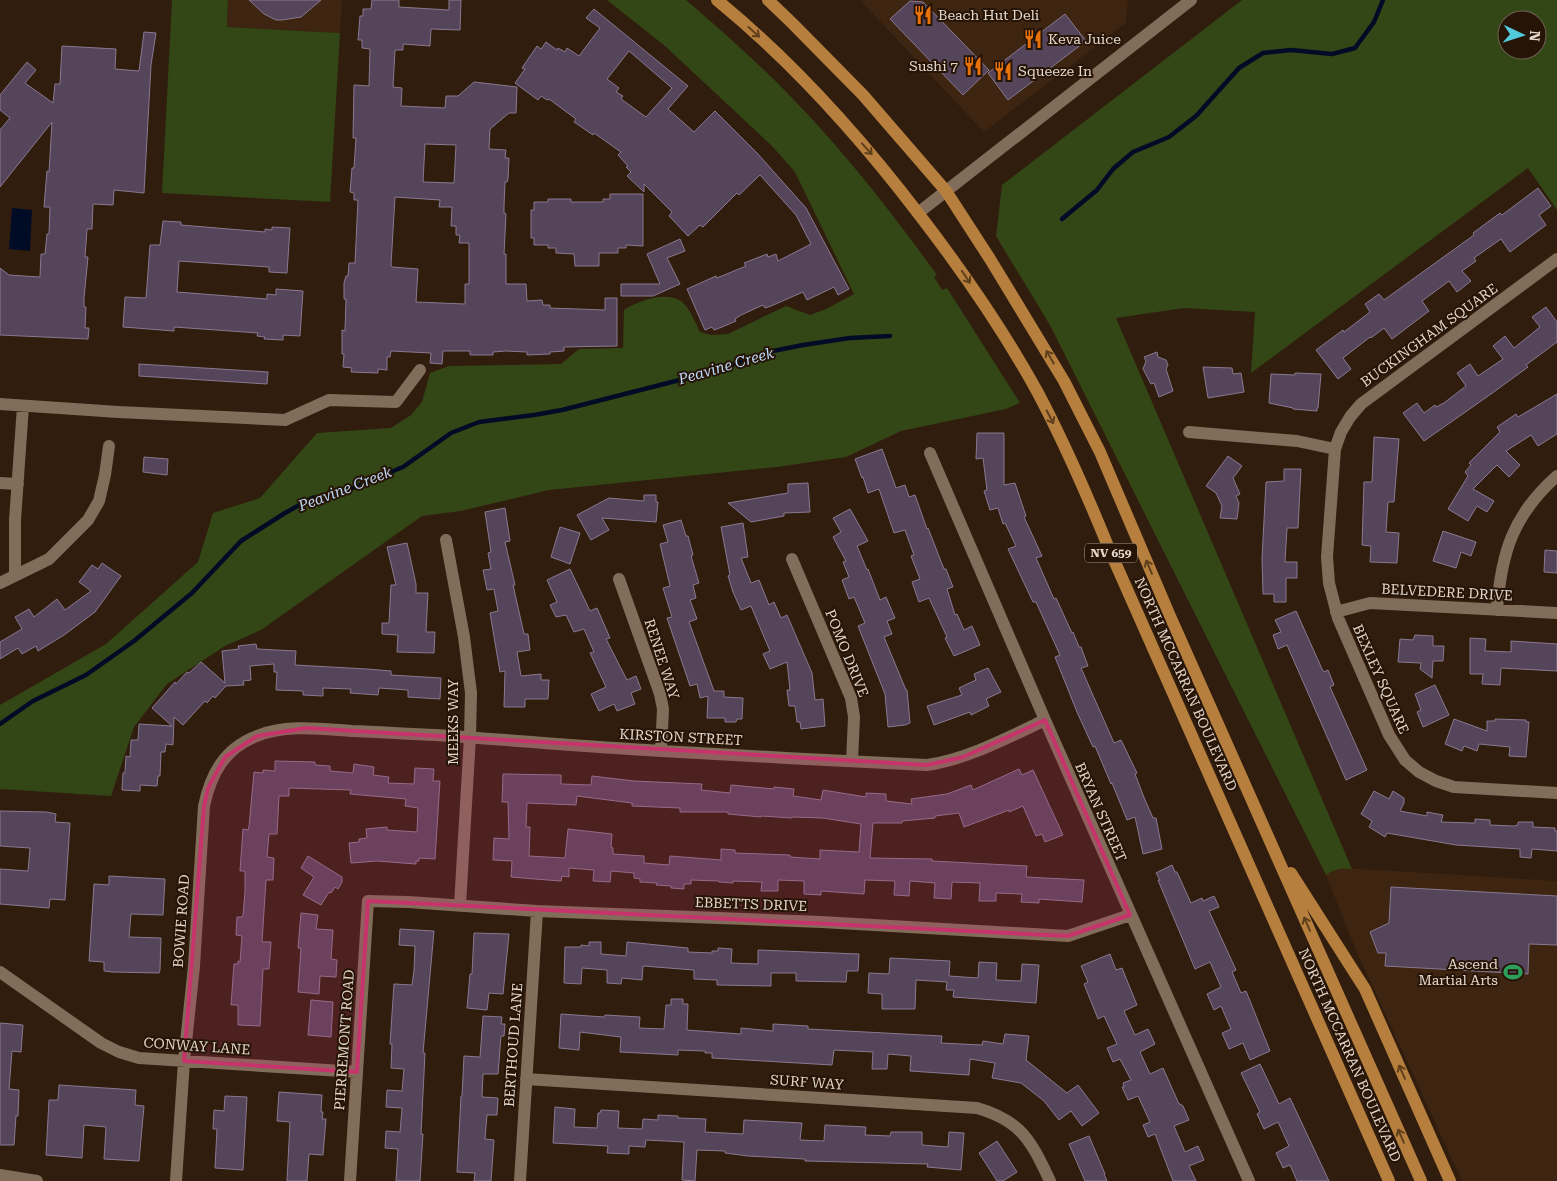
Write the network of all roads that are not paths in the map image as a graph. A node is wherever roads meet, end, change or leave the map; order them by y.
1 (717, 0) edge
2 (768, 0) edge
3 (1191, 0) edge
4 (946, 191) junction
5 (918, 213) junction
6 (1557, 259) edge
7 (420, 370) dead end
8 (0, 404) edge
9 (24, 406) junction
10 (1189, 432) dead end
11 (109, 446) dead end
12 (1335, 449) junction
13 (930, 453) dead end
14 (1557, 476) edge
15 (0, 483) edge
16 (18, 484) junction
17 (446, 540) dead end
18 (792, 559) dead end
19 (15, 576) junction
20 (620, 579) dead end
21 (0, 583) edge
22 (1497, 610) junction
23 (1336, 612) junction
24 (1557, 613) edge
25 (1044, 720) junction
26 (306, 728) joint
27 (470, 737) junction
28 (661, 751) junction
29 (852, 762) junction
30 (1557, 793) edge
31 (1269, 839) junction
32 (368, 901) joint
33 (460, 905) junction
34 (537, 911) junction
35 (1130, 915) junction
36 (0, 972) edge
37 (184, 1061) junction
38 (357, 1072) junction
39 (526, 1080) junction
40 (0, 1175) edge
41 (37, 1181) edge
42 (176, 1181) edge
43 (350, 1181) edge
44 (520, 1181) edge
45 (1050, 1181) edge
46 (1249, 1181) edge
47 (1389, 1181) edge
48 (1421, 1181) edge
49 (1450, 1181) edge

1 -> 5 main road, NORTH MCCARRAN BOULEVARD / NV 659
2 - 4 main road, NORTH MCCARRAN BOULEVARD / NV 659
3 - 4 street
4 - 5 street
31 -> 4 main road, NORTH MCCARRAN BOULEVARD / NV 659
5 -> 47 main road, NORTH MCCARRAN BOULEVARD / NV 659
6 - 12 street, BUCKINGHAM SQUARE
7 - 9 street
8 - 9 street
9 - 16 street
10 - 12 street
11 - 19 street
12 - 23 street, BEXLEY SQUARE
13 - 25 street, BRYAN STREET
14 - 22 street
15 - 16 street
16 - 19 street
17 - 27 street, MEEKS WAY
18 - 29 street, POMO DRIVE
19 - 21 street
20 - 28 street, RENEE WAY
22 - 23 street, BELVEDERE DRIVE
22 - 24 street, BELVEDERE DRIVE
23 - 30 street, BEXLEY SQUARE
25 - 29 street, KIRSTON STREET
25 - 35 street, BRYAN STREET
26 - 27 street, KIRSTON STREET
26 - 37 street, BOWIE ROAD
27 - 28 street, KIRSTON STREET
27 - 33 street, MEEKS WAY
28 - 29 street, KIRSTON STREET
48 -> 31 main road, NORTH MCCARRAN BOULEVARD / NV 659
49 -> 31 main road
32 - 33 street, EBBETTS DRIVE
32 - 38 street, PIERREMONT ROAD
33 - 34 street, EBBETTS DRIVE
34 - 35 street, EBBETTS DRIVE
34 - 39 street, BERTHOUD LANE
35 - 46 street, BRYAN STREET
36 - 37 street, CONWAY LANE
37 - 38 street, CONWAY LANE
37 - 42 street, BOWIE ROAD
38 - 43 street, PIERREMONT ROAD
39 - 44 street, BERTHOUD LANE
39 - 45 street, SURF WAY
40 - 41 street

